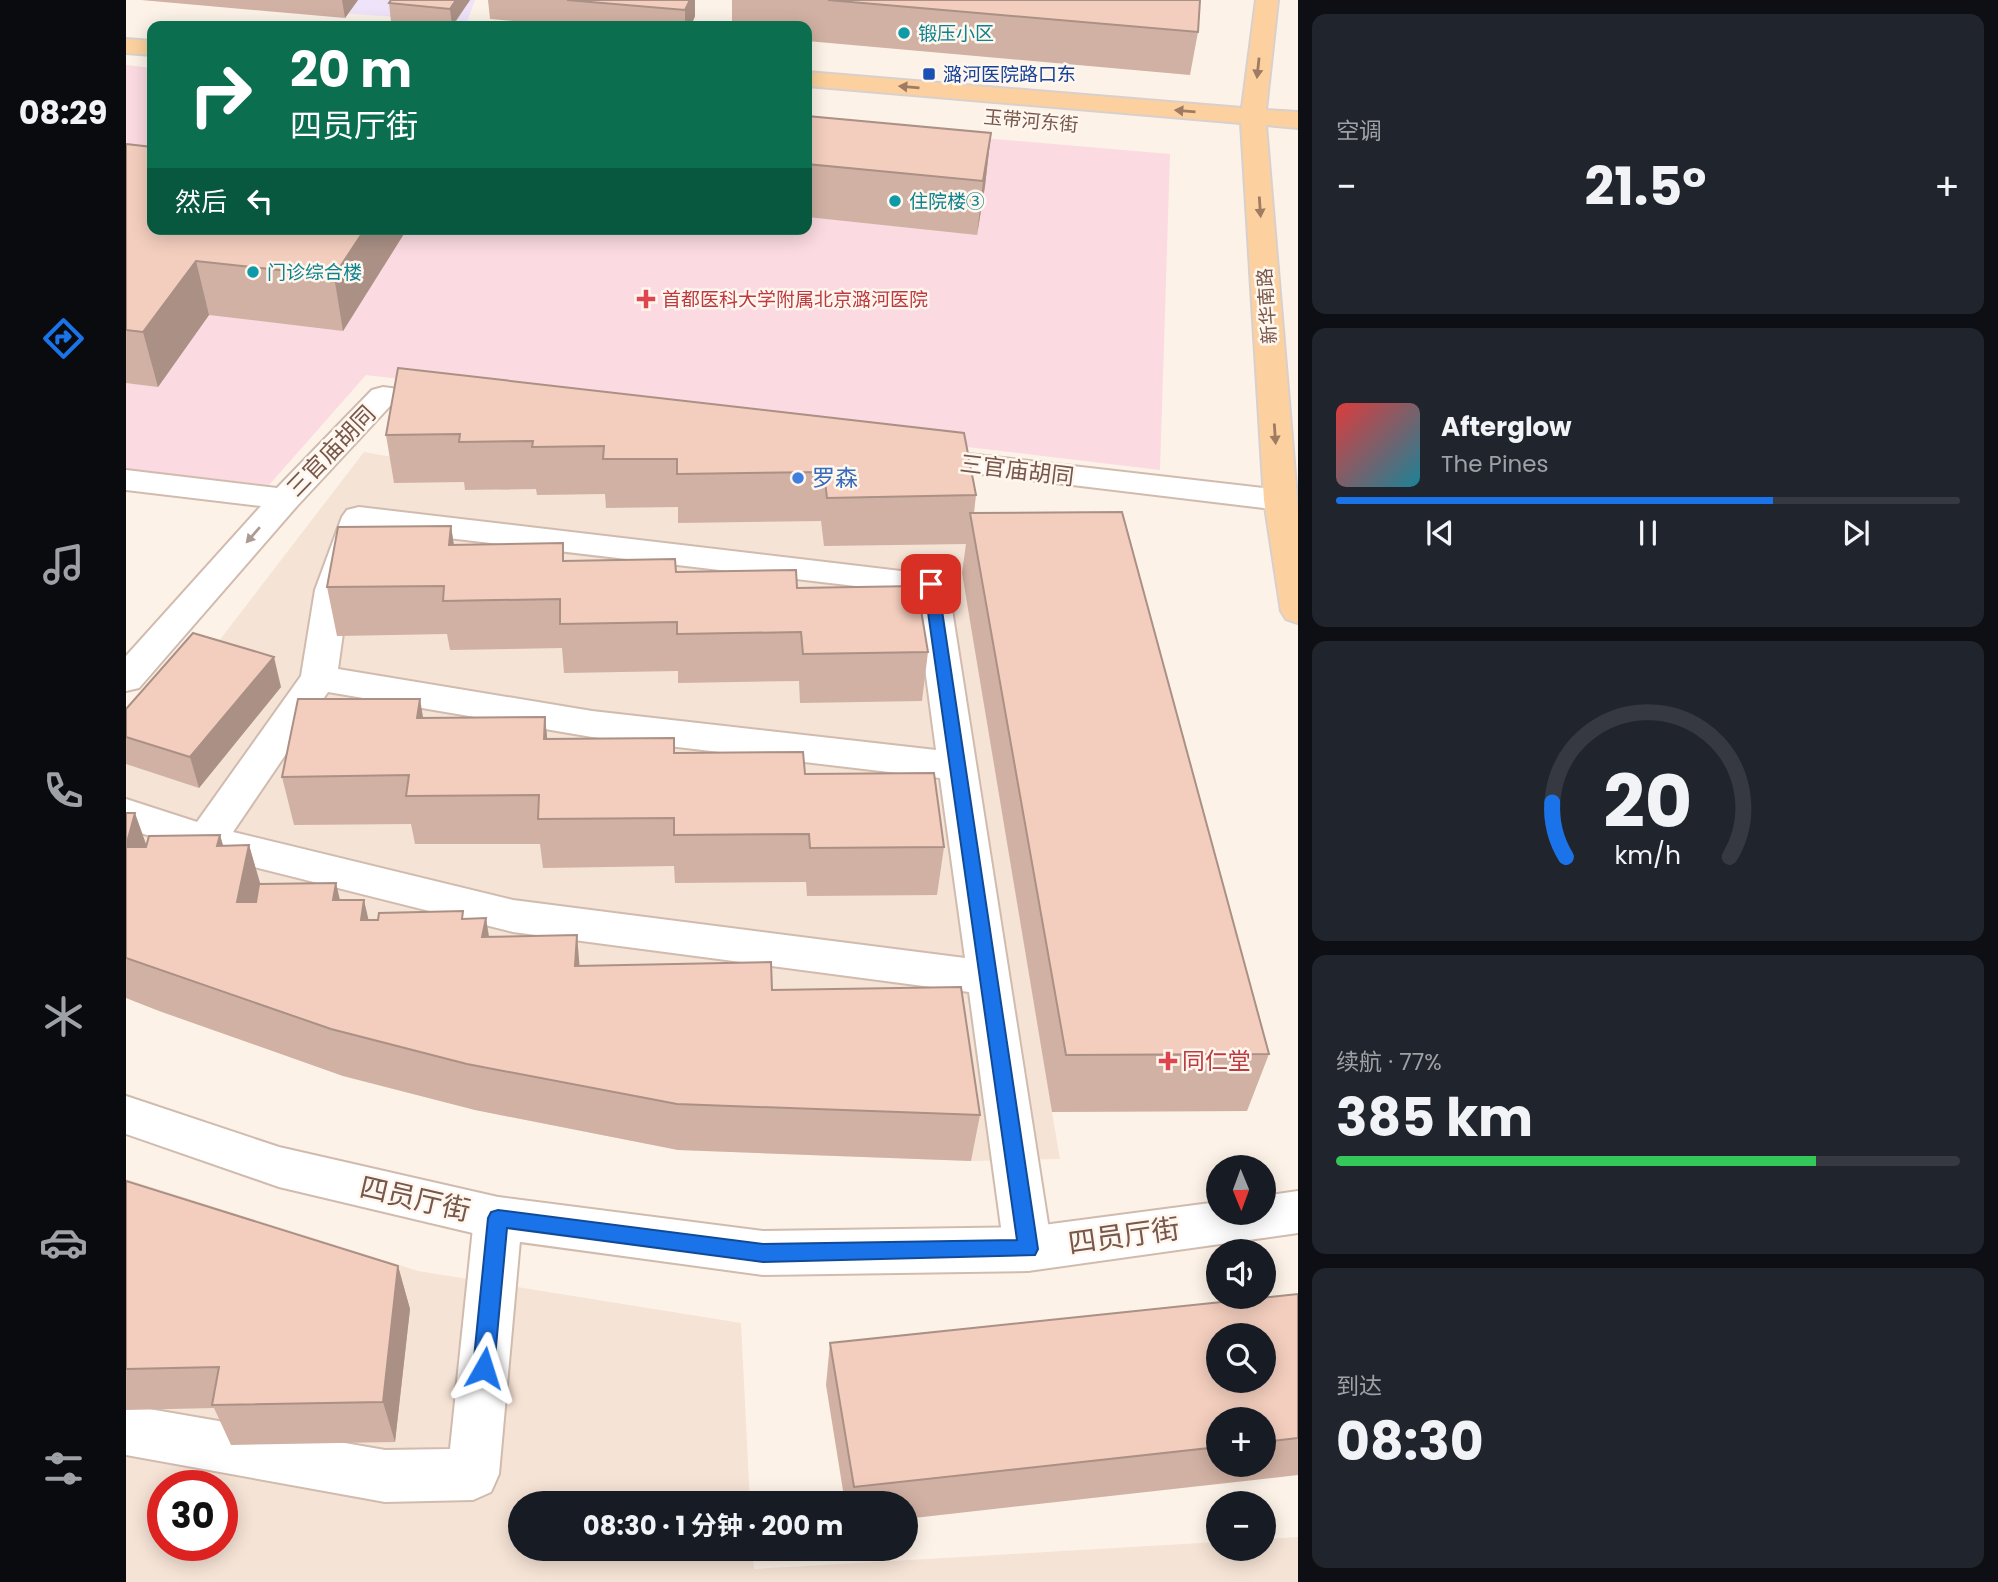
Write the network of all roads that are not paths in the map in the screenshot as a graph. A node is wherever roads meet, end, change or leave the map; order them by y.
1 (1267, 0) edge
2 (126, 26) edge
3 (147, 28) edge
4 (126, 46) edge
5 (147, 48) edge
6 (812, 80) edge
7 (812, 103) edge
8 (1298, 120) edge
9 (1254, 128) junction
10 (1298, 141) edge
11 (466, 406) edge
12 (894, 455) edge
13 (126, 480) edge
14 (285, 499) junction
15 (1280, 500) junction
16 (1298, 611) edge
17 (319, 678) junction
18 (126, 679) edge
19 (958, 766) junction
20 (126, 813) edge
21 (206, 841) junction
22 (990, 978) junction
23 (126, 1115) edge
24 (1298, 1212) edge
25 (498, 1218) junction
26 (1028, 1249) junction
27 (126, 1430) edge

1 -> 9 main road, 新华南路
2 - 3 main road
4 - 5 main road
9 -> 6 main road, 玉带河东街
7 - 9 main road, 玉带河东街
8 - 9 main road
9 - 10 main road
9 -> 15 main road, 新华南路
11 - 14 street, 三官庙胡同
12 - 15 street, 三官庙胡同
13 - 14 street
14 -> 18 street, 三官庙胡同
15 - 16 main road, 新华南路
17 - 19 street
17 - 19 street
17 - 21 street
19 - 22 street
20 - 21 street
21 - 22 street
22 - 26 street
23 - 25 street, 四员厅街
24 - 26 street, 四员厅街
25 - 26 street, 四员厅街
25 - 27 street

